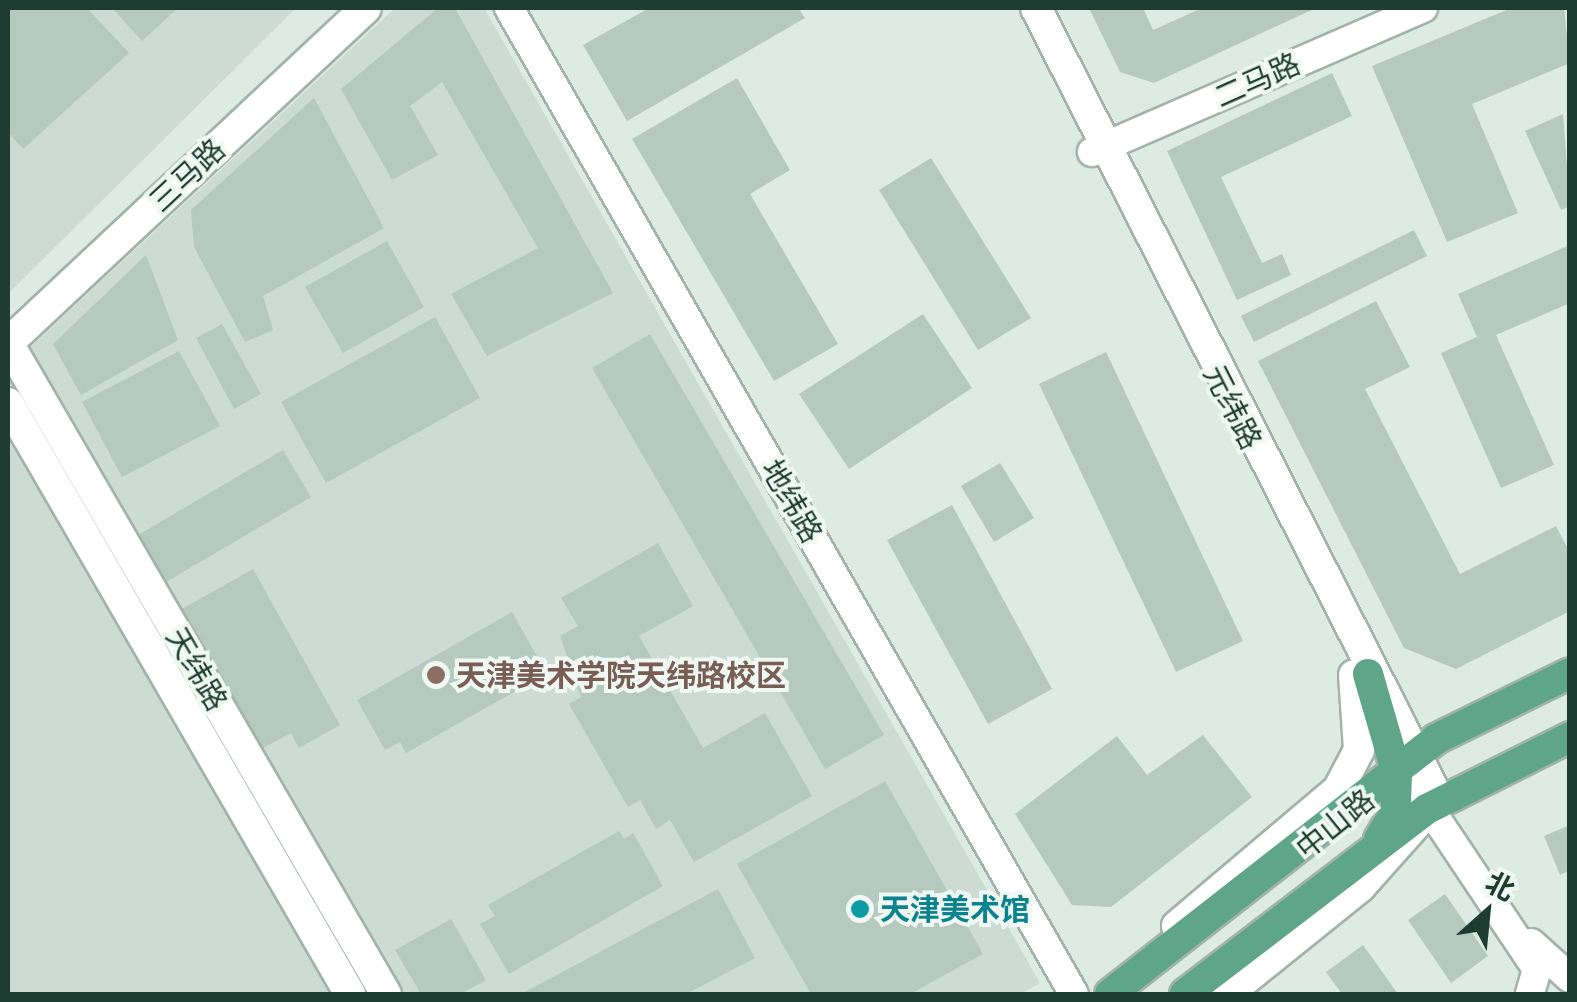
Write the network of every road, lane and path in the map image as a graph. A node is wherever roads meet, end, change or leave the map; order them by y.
1 (340, 8) edge
2 (366, 8) edge
3 (509, 8) edge
4 (1021, 8) edge
5 (1036, 8) edge
6 (1423, 8) edge
7 (1098, 149) junction
8 (8, 316) edge
9 (8, 343) edge
10 (8, 403) edge
11 (1570, 672) edge
12 (1361, 674) junction
13 (1570, 737) edge
14 (1403, 764) junction
15 (1434, 806) junction
16 (1374, 846) junction
17 (1570, 978) edge
18 (1118, 989) edge
19 (350, 994) edge
20 (386, 994) edge
21 (1074, 994) edge
22 (1185, 994) edge
23 (1227, 994) edge
24 (1530, 994) edge

1 - 8 street, 三马路
2 - 9 street, 三马路
3 - 21 street, 地纬路
4 - 7 street, 元纬路
5 - 7 street, 元纬路
6 - 7 street, 二马路
7 - 12 street, 元纬路
9 - 20 street, 天纬路
10 - 19 street, 天纬路
11 - 14 main road, 中山路
12 - 14 street, 元纬路
12 - 18 street
13 - 15 main road, 中山路
14 - 15 street, 元纬路
14 - 16 main road
14 - 18 main road, 中山路
15 - 16 main road, 中山路
15 - 17 street
15 - 23 street
15 - 24 street
16 - 22 main road, 中山路

